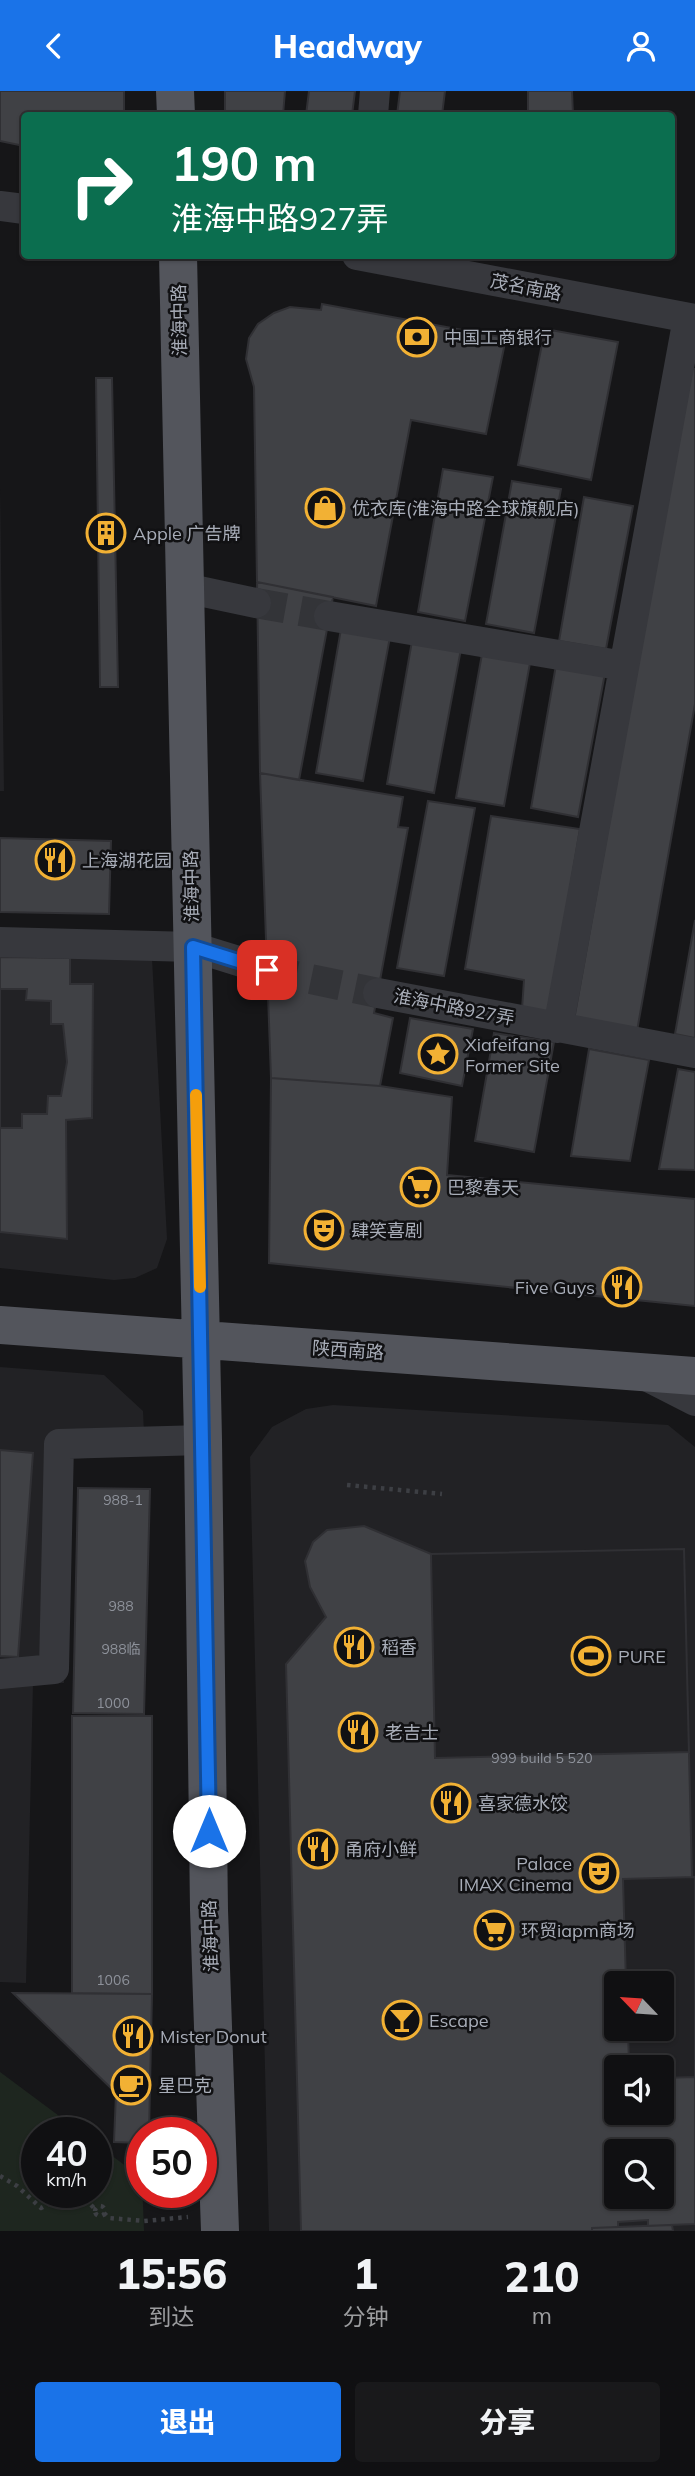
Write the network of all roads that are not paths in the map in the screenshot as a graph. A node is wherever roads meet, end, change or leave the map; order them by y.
1 (175, 91) edge
2 (375, 91) edge
3 (176, 112) edge
4 (373, 112) edge
5 (0, 206) edge
6 (21, 208) edge
7 (178, 259) edge
8 (374, 259) edge
9 (691, 318) edge
10 (185, 588) junction
11 (256, 603) tunnel mouth
12 (329, 616) tunnel mouth
13 (624, 666) junction
14 (0, 941) edge
15 (193, 947) junction
16 (267, 970) tunnel mouth
17 (378, 993) tunnel mouth
18 (558, 1028) junction
19 (695, 1053) edge
20 (0, 1325) edge
21 (201, 1339) junction
22 (637, 1372) junction
23 (695, 1376) edge
24 (695, 1401) edge
25 (203, 1440) junction
26 (0, 1674) edge
27 (220, 2223) edge

1 - 3 main road
2 - 4 street
5 - 6 street
7 - 10 main road, 淮海中路
8 - 9 street, 茂名南路
9 - 13 street
10 - 11 street
10 - 15 main road, 淮海中路
12 - 13 street
13 - 18 street
14 - 15 street
15 - 16 street
15 - 21 main road, 淮海中路
17 - 18 street, 淮海中路927弄
18 - 19 street, 淮海中路927弄
20 - 21 main road, 陕西南路
21 - 22 main road, 陕西南路
21 - 25 main road, 淮海中路
22 - 23 main road, 陕西南路
22 - 24 street
25 - 26 street
25 - 27 main road, 淮海中路

